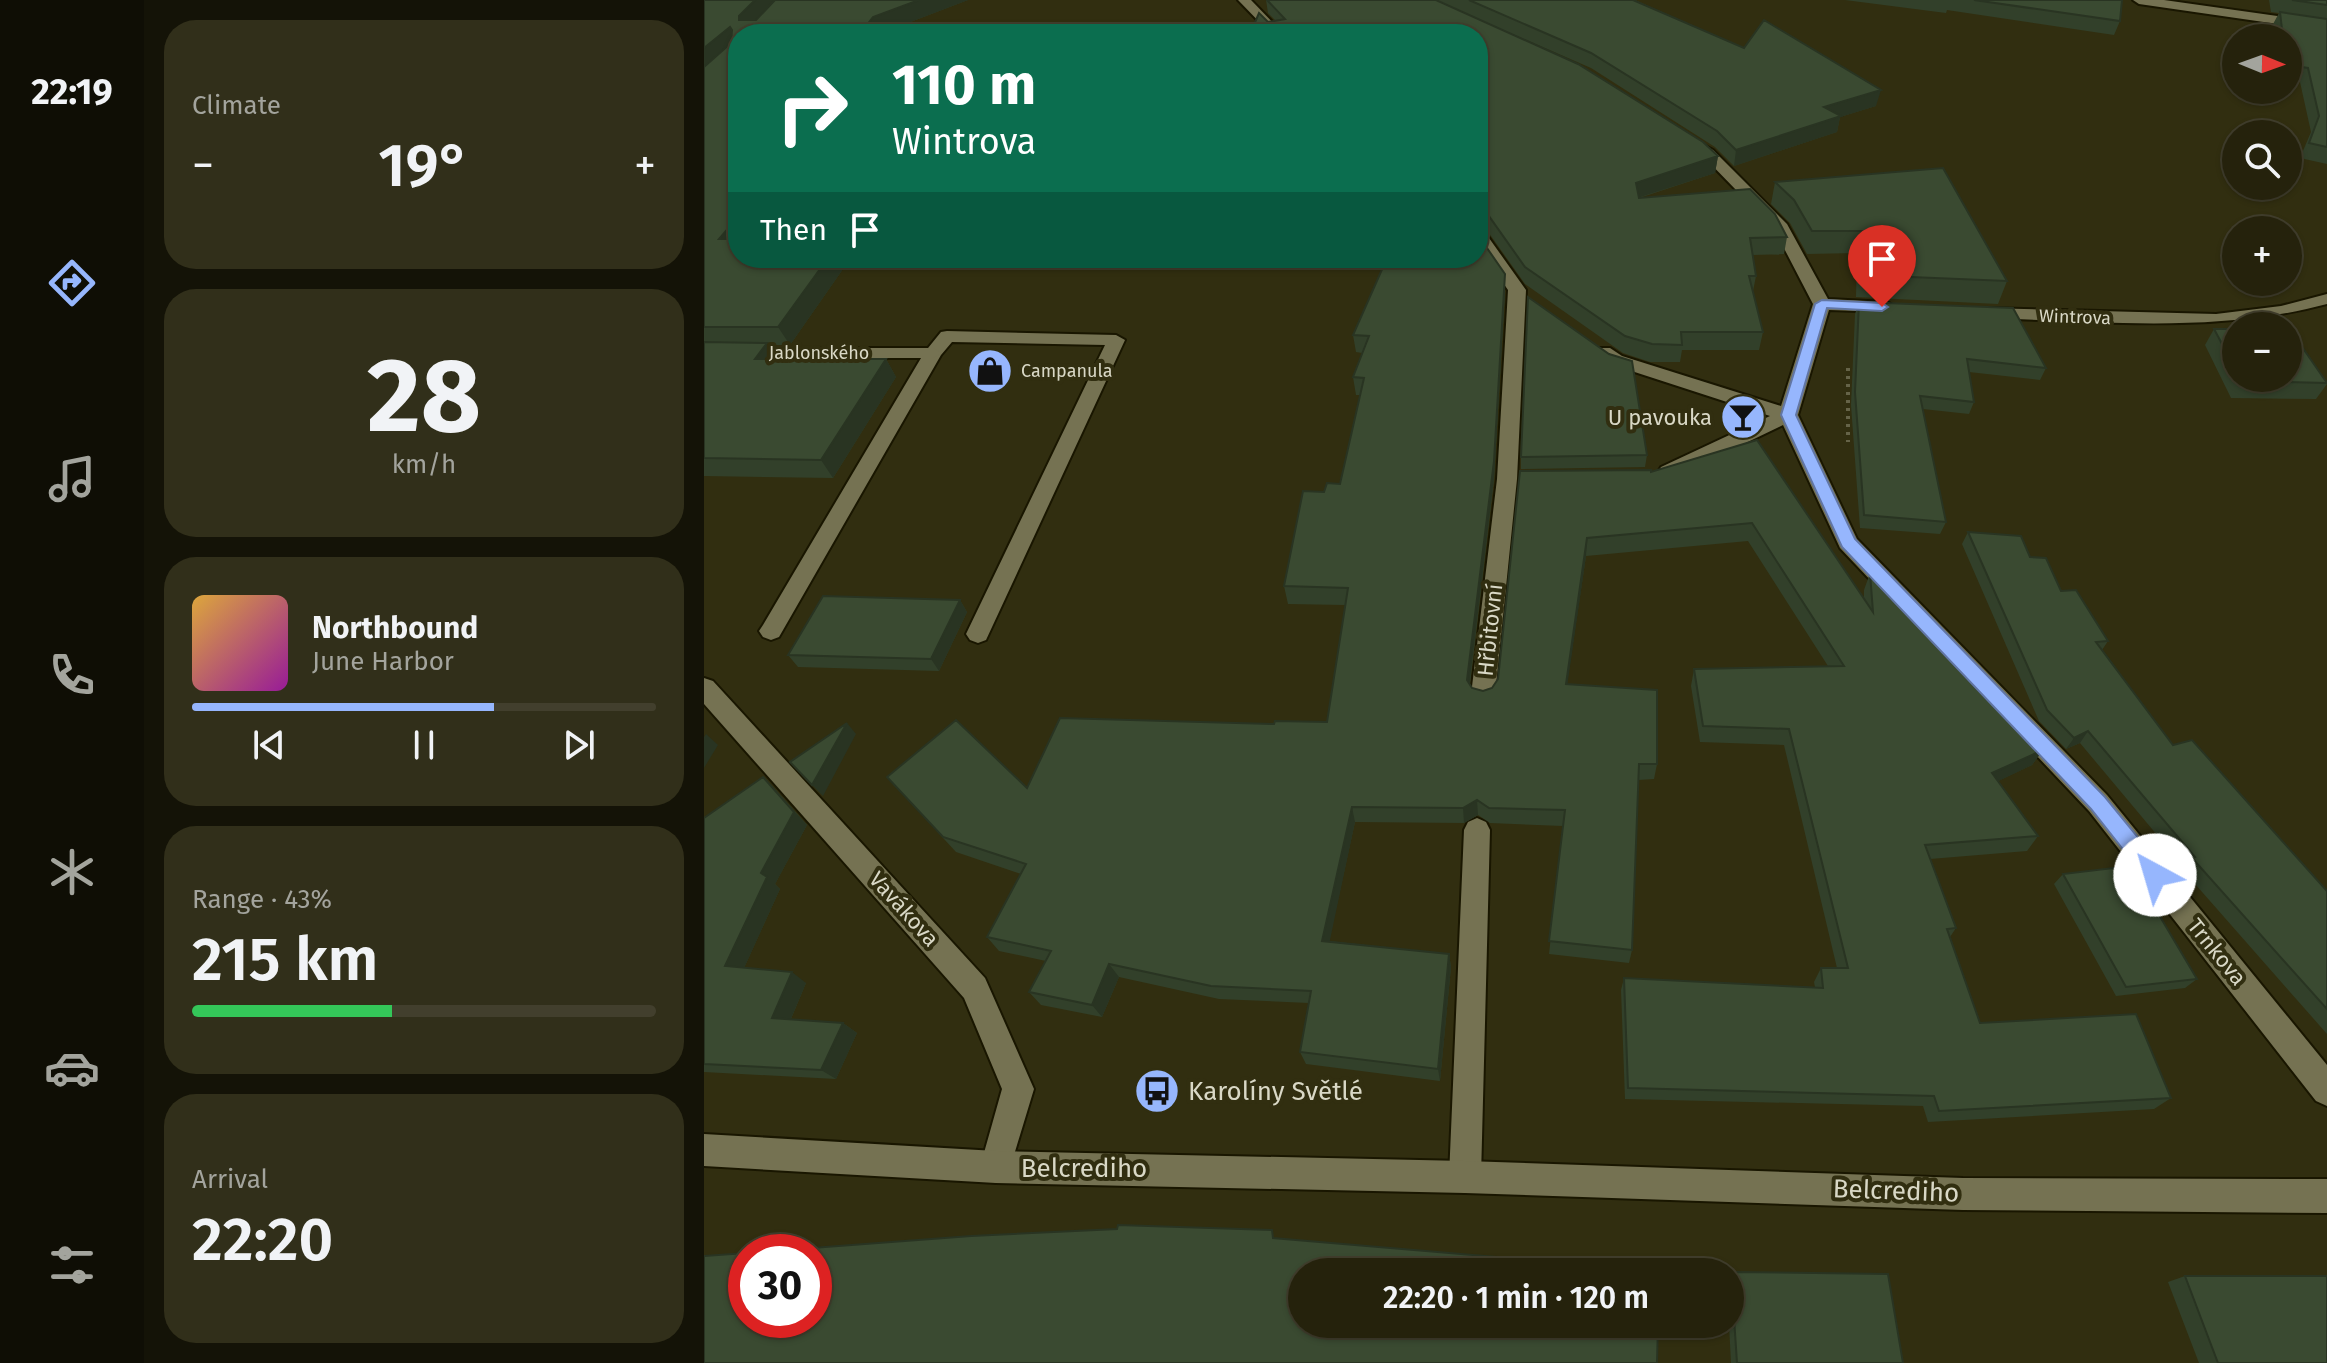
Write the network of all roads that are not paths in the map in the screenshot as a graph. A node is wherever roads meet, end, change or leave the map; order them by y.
1 (1244, 0) edge
2 (2139, 0) edge
3 (1268, 24) edge
4 (2327, 27) edge
5 (1683, 137) edge
6 (1488, 247) edge
7 (2327, 299) edge
8 (1822, 304) junction
9 (1899, 308) edge
10 (1959, 312) edge
11 (1591, 342) edge
12 (704, 353) edge
13 (933, 353) junction
14 (1788, 415) junction
15 (1643, 477) edge
16 (771, 631) dead end
17 (978, 634) dead end
18 (704, 688) edge
19 (1483, 695) edge
20 (1477, 830) dead end
21 (2327, 1090) edge
22 (704, 1150) edge
23 (996, 1167) junction
24 (1465, 1177) junction
25 (2327, 1196) edge

1 - 3 street
2 - 4 street
5 - 8 street
6 - 19 street, Hřbitovní
7 - 10 street, Wintrova
8 - 9 street
8 - 14 street
11 - 14 street
12 - 13 street, Jablonského
13 - 16 street
13 - 17 street
14 - 15 street
14 - 21 street, Trnkova
18 - 23 street, Vavákova
20 - 24 street
22 - 23 street, Belcrediho
23 - 24 street, Belcrediho
24 - 25 street, Belcrediho

